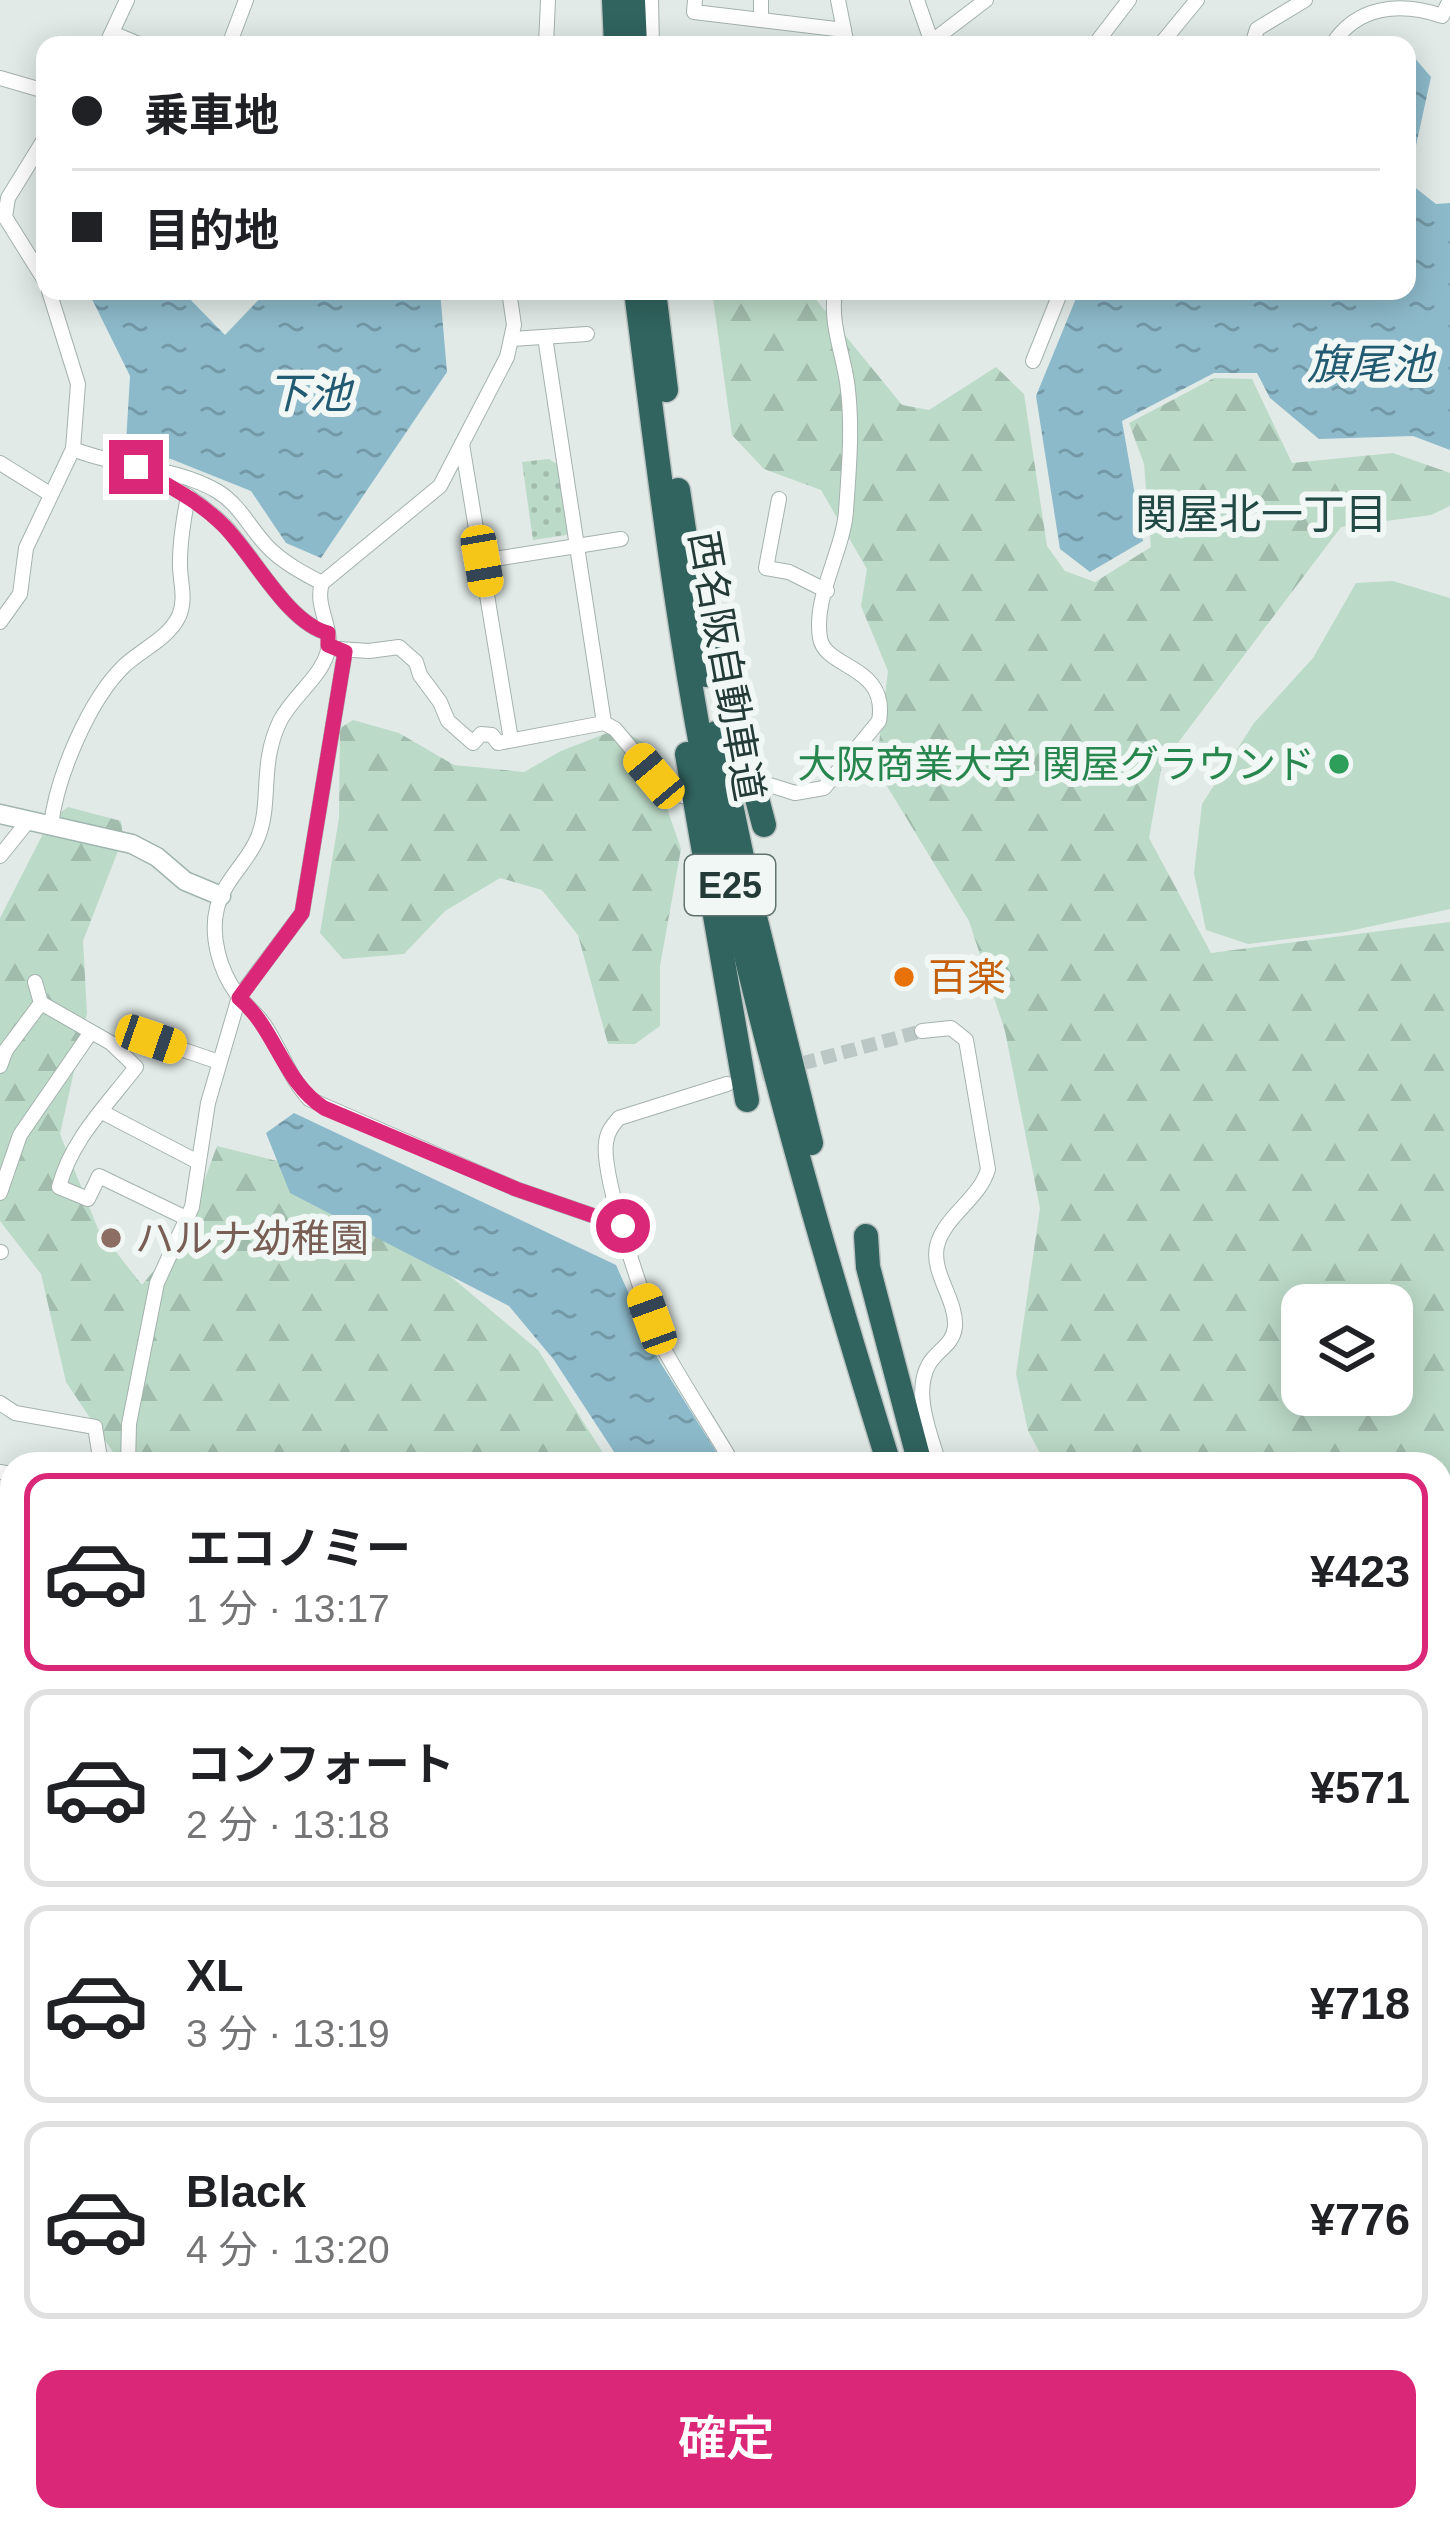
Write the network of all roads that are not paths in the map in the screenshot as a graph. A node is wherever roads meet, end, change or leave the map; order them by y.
1 (127, 0) edge
2 (246, 0) edge
3 (548, 0) edge
4 (614, 0) edge
5 (634, 0) edge
6 (651, 0) edge
7 (694, 0) edge
8 (761, 0) edge
9 (838, 0) edge
10 (917, 0) edge
11 (986, 0) edge
12 (1129, 0) edge
13 (1197, 0) edge
14 (1305, 0) edge
15 (1450, 0) edge
16 (1446, 19) edge
17 (761, 20) junction
18 (111, 36) edge
19 (232, 36) edge
20 (546, 36) edge
21 (616, 36) edge
22 (635, 36) edge
23 (652, 36) edge
24 (841, 36) edge
25 (846, 36) edge
26 (927, 36) edge
27 (939, 36) edge
28 (1102, 36) edge
29 (1167, 36) edge
30 (1255, 36) edge
31 (1340, 36) edge
32 (0, 78) edge
33 (36, 88) edge
34 (36, 151) edge
35 (4, 197) edge
36 (36, 267) edge
37 (52, 300) edge
38 (511, 300) edge
39 (637, 300) edge
40 (655, 300) edge
41 (833, 300) edge
42 (1057, 300) edge
43 (587, 334) dead end
44 (545, 337) junction
45 (512, 339) junction
46 (1033, 362) dead end
47 (462, 444) junction
48 (74, 449) junction
49 (0, 463) edge
50 (136, 467) junction
51 (675, 474) junction
52 (50, 494) junction
53 (188, 496) junction
54 (779, 499) dead end
55 (621, 538) dead end
56 (576, 548) junction
57 (482, 561) junction
58 (322, 583) junction
59 (827, 591) junction
60 (675, 598) junction
61 (0, 622) edge
62 (328, 639) junction
63 (345, 652) junction
64 (604, 723) junction
65 (512, 740) junction
66 (760, 782) dead end
67 (682, 796) dead end
68 (0, 814) edge
69 (29, 820) junction
70 (51, 825) junction
71 (764, 826) dead end
72 (0, 856) edge
73 (221, 896) junction
74 (34, 982) dead end
75 (239, 998) junction
76 (41, 1003) junction
77 (922, 1031) tunnel mouth
78 (91, 1032) junction
79 (151, 1039) dead end
80 (219, 1062) junction
81 (0, 1066) edge
82 (727, 1084) tunnel mouth
83 (747, 1100) dead end
84 (102, 1112) junction
85 (0, 1128) edge
86 (20, 1135) junction
87 (198, 1162) junction
88 (0, 1193) edge
89 (188, 1219) junction
90 (623, 1226) junction
91 (866, 1236) dead end
92 (0, 1403) edge
93 (99, 1452) edge
94 (128, 1452) edge
95 (726, 1452) edge
96 (885, 1452) edge
97 (902, 1452) edge
98 (917, 1452) edge
99 (936, 1452) edge

1 - 18 street
2 - 19 street
3 - 20 street
4 - 21 highway
5 - 22 highway
6 - 23 street
7 - 17 street
8 - 17 street
9 - 25 street
10 - 26 street
11 - 27 street
12 - 28 street
13 - 29 street
14 - 30 street
15 - 16 street
16 - 31 street
17 - 24 street
32 - 33 street
34 - 35 street
35 - 36 street
37 - 48 street
38 - 45 street
39 - 60 highway, 西名阪自動車道 / E25
40 - 51 highway, 西名阪自動車道 / E25
41 - 59 street
42 - 46 street
43 - 44 street
44 - 45 street
44 - 56 street
45 - 47 street
47 - 57 street
47 - 58 street
48 - 50 street
48 - 52 street
49 - 52 street
50 - 53 street
50 - 58 street
51 - 71 highway
51 - 97 highway, 西名阪自動車道 / E25
52 - 61 street
53 - 62 street
53 - 70 street
54 - 59 street
55 - 56 street
56 - 57 street
56 - 64 street
57 - 65 street
58 - 62 street
59 - 66 street
60 - 83 highway
60 - 96 highway, 西名阪自動車道 / E25
62 - 63 street
62 - 73 street
63 - 65 street
63 - 75 street
64 - 65 street
64 - 67 street
68 - 69 street
69 - 70 street
69 - 72 street
70 - 73 street
73 - 75 street
74 - 76 street
75 - 80 street
75 - 90 street
76 - 78 street
76 - 81 street
77 - 99 street
78 - 84 street
78 - 86 street
79 - 80 street
80 - 87 street
82 - 90 street
84 - 87 street
84 - 89 street
85 - 86 street
86 - 88 street
87 - 89 street
89 - 94 street
90 - 95 street
91 - 98 highway
92 - 93 street

